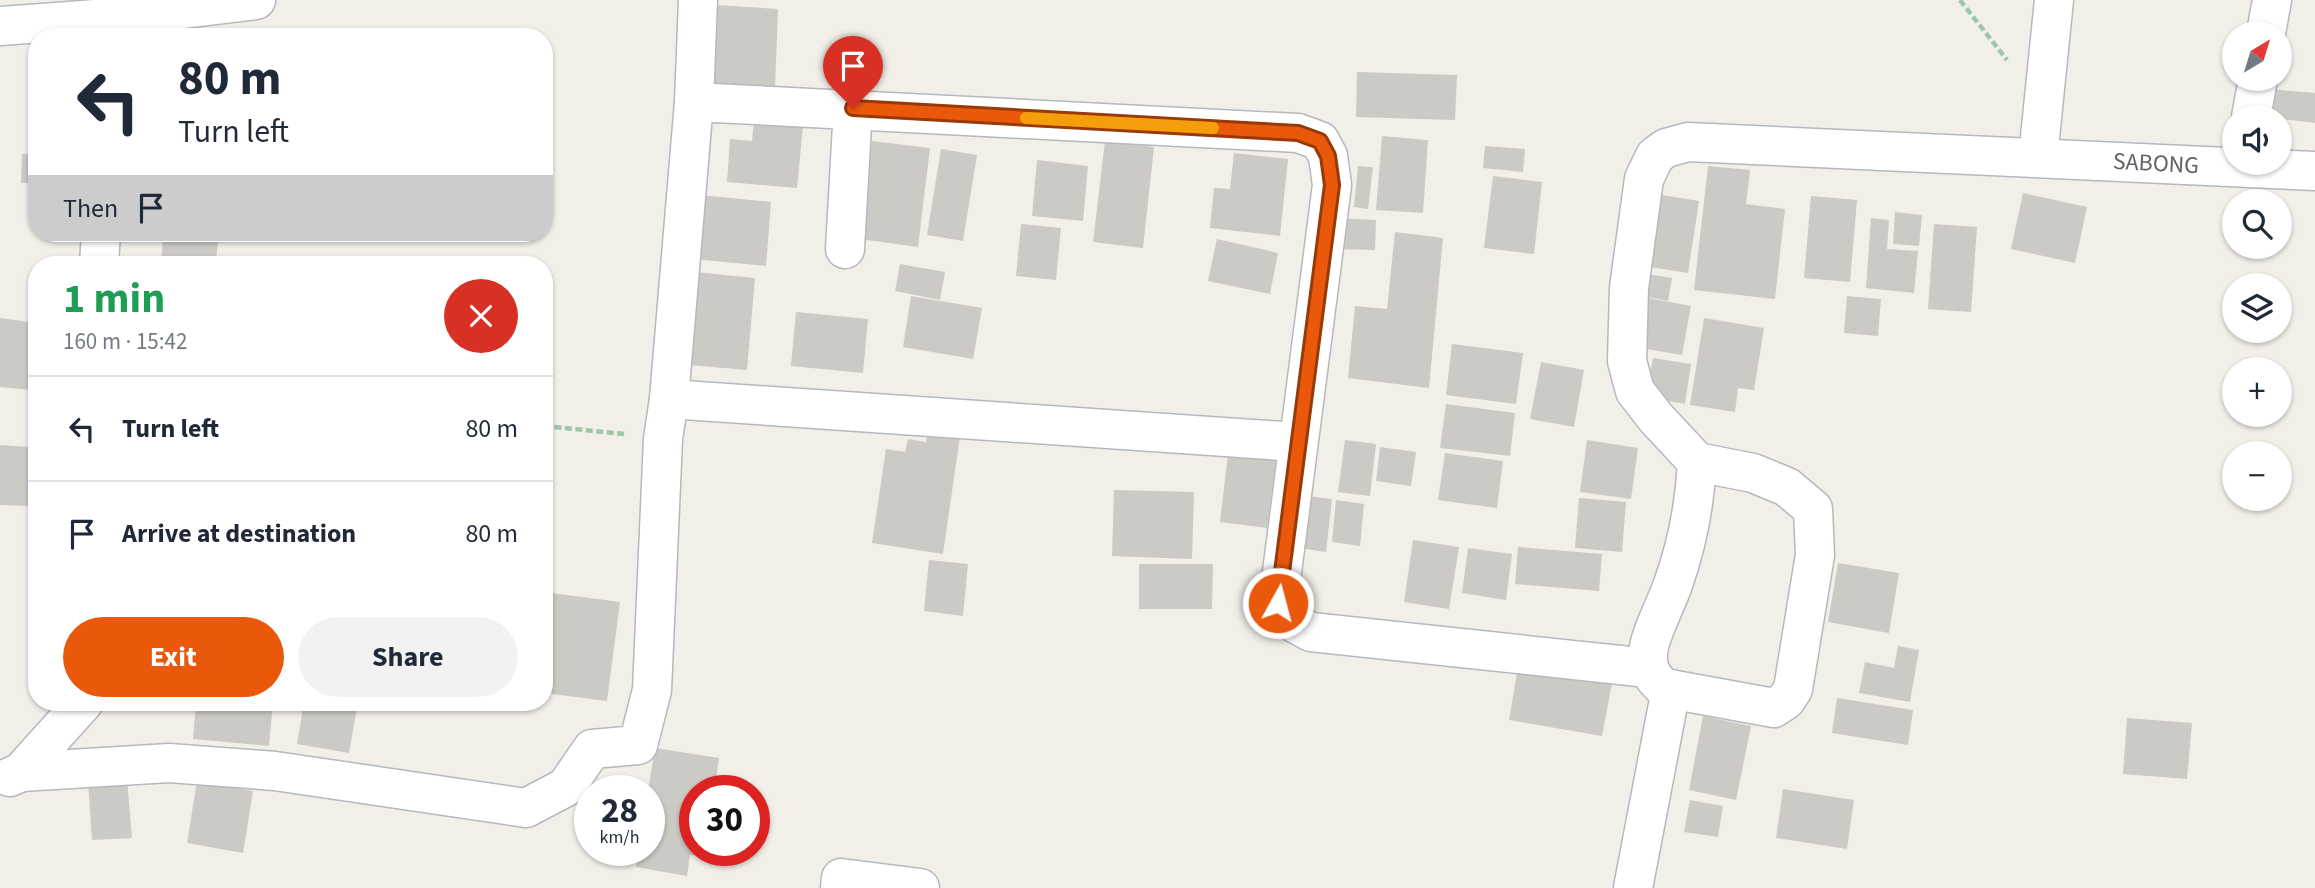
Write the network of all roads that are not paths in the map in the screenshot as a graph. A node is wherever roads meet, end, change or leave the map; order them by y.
1 (256, 0) edge
2 (698, 0) edge
3 (2053, 0) edge
4 (2272, 0) edge
5 (2268, 21) edge
6 (0, 26) edge
7 (109, 27) edge
8 (694, 102) junction
9 (853, 108) junction
10 (2038, 158) junction
11 (2222, 165) edge
12 (2292, 170) edge
13 (2315, 172) edge
14 (845, 249) dead end
15 (669, 398) junction
16 (1297, 442) junction
17 (1697, 462) junction
18 (1659, 678) junction
19 (75, 711) edge
20 (11, 777) edge
21 (840, 888) edge
22 (920, 888) edge
23 (1633, 888) edge

1 - 7 street
2 - 8 street
3 - 10 street
4 - 5 street
6 - 7 street
8 - 9 street
8 - 15 street
9 - 14 street
9 - 16 street
10 - 11 street, SABONG
10 - 17 street, SABONG
12 - 13 street, SABONG
15 - 16 street
15 - 20 street
16 - 18 street
17 - 18 street
17 - 18 street
18 - 23 street
19 - 20 street
21 - 22 street

